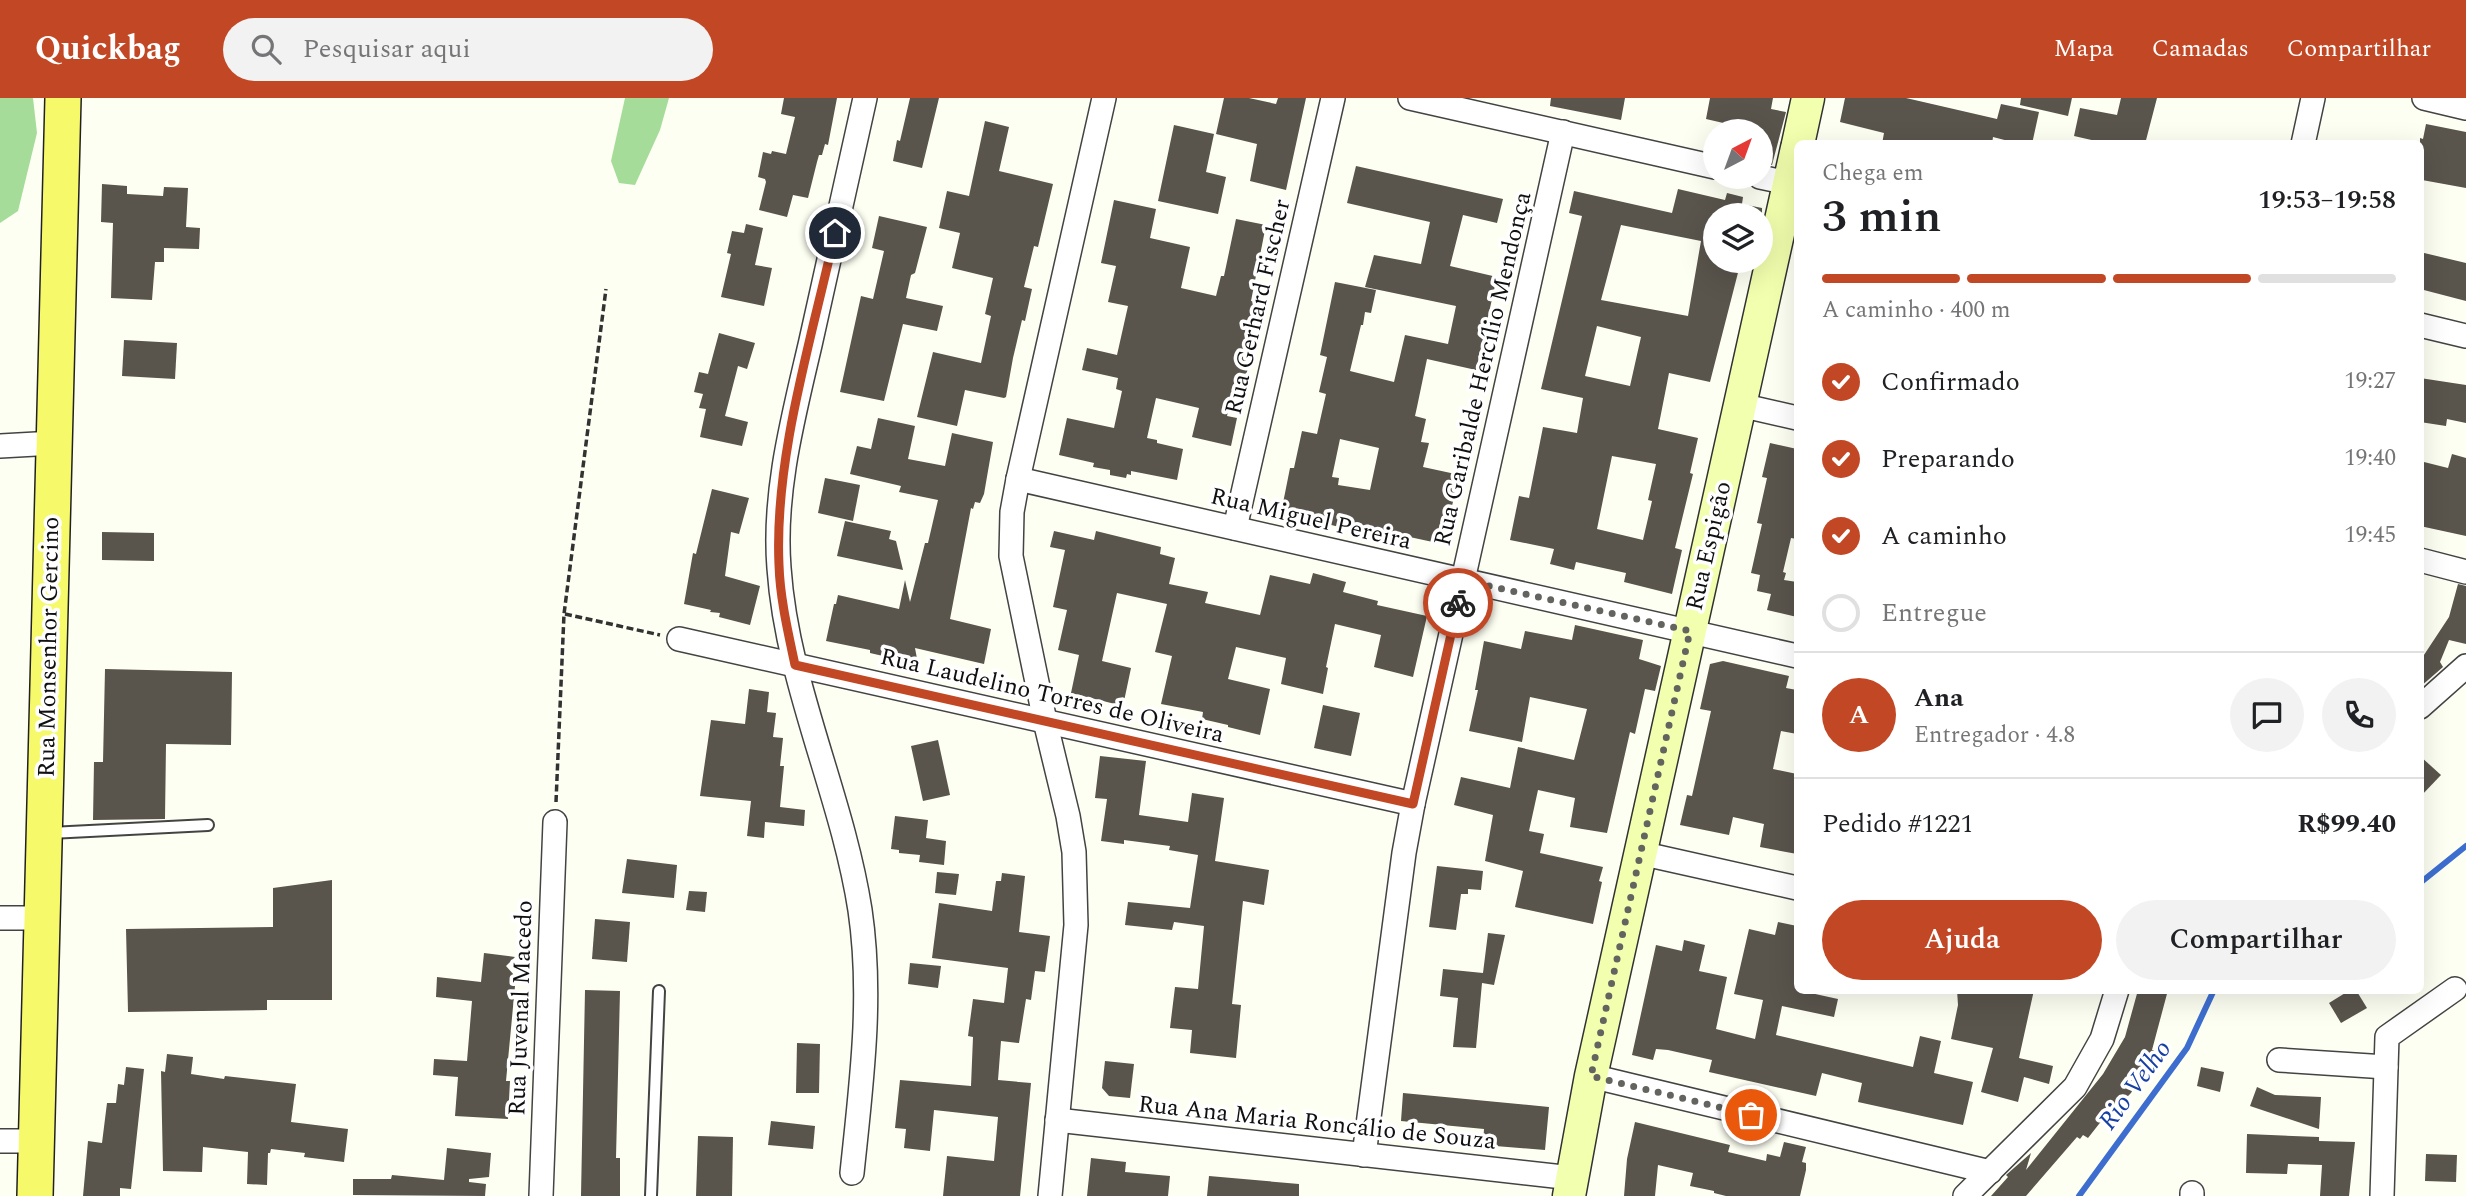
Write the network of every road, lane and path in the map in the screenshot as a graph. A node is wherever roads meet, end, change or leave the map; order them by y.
1 (62, 98) edge
2 (865, 98) edge
3 (1104, 98) edge
4 (1333, 98) edge
5 (1410, 98) edge
6 (1808, 98) edge
7 (2313, 98) edge
8 (2424, 98) edge
9 (2466, 108) edge
10 (1563, 132) junction
11 (1799, 140) edge
12 (2304, 140) edge
13 (1794, 155) edge
14 (1703, 164) edge
15 (1782, 182) edge
16 (606, 289) dead end
17 (2424, 326) edge
18 (2466, 336) edge
19 (1740, 405) junction
20 (1794, 417) edge
21 (54, 443) junction
22 (0, 446) edge
23 (1018, 480) junction
24 (1235, 528) junction
25 (2424, 561) edge
26 (2466, 572) edge
27 (1463, 580) junction
28 (564, 614) junction
29 (1690, 631) junction
30 (679, 639) joint
31 (1794, 655) edge
32 (795, 665) junction
33 (2466, 666) edge
34 (2424, 703) edge
35 (1045, 721) junction
36 (1413, 804) junction
37 (555, 822) joint
38 (208, 825) dead end
39 (44, 834) junction
40 (1640, 853) junction
41 (1794, 887) edge
42 (0, 918) edge
43 (42, 918) junction
44 (2455, 989) dead end
45 (659, 991) dead end
46 (2116, 994) edge
47 (2279, 1060) dead end
48 (2386, 1067) junction
49 (1591, 1076) junction
50 (1057, 1120) junction
51 (0, 1141) edge
52 (36, 1141) junction
53 (1364, 1155) junction
54 (1990, 1172) junction
55 (852, 1173) dead end
56 (1570, 1187) edge
57 (35, 1196) edge
58 (541, 1196) edge
59 (651, 1196) edge
60 (1050, 1196) edge
61 (1965, 1196) edge
62 (2382, 1196) edge

1 - 21 main road, Rua Monsenhor Gercino
2 - 32 street
3 - 23 street
4 - 24 street, Rua Gerhard Fischer
5 - 10 street
6 - 11 street, Rua Espigão
7 - 12 street
8 - 9 street
10 - 14 street
10 - 27 street, Rua Garibalde Hercílio Mendonça
13 - 15 street, Rua Espigão
15 - 19 street, Rua Espigão
16 - 28 path
17 - 18 street
19 - 20 street
19 - 29 street, Rua Espigão
21 - 22 street
21 - 39 main road, Rua Monsenhor Gercino
23 - 24 street, Rua Miguel Pereira
23 - 35 street
24 - 27 street, Rua Miguel Pereira
25 - 26 street
27 - 29 street, Rua Miguel Pereira
27 - 36 street, Rua Garibalde Hercílio Mendonça
28 - 30 path
28 - 37 path
29 - 31 street, Rua Miguel Pereira
29 - 40 street, Rua Espigão
30 - 32 street, Rua Laudelino Torres de Oliveira
32 - 35 street, Rua Laudelino Torres de Oliveira
32 - 55 street
33 - 34 street
35 - 36 street, Rua Laudelino Torres de Oliveira
35 - 50 street
36 - 53 street, Rua Garibalde Hercílio Mendonça
37 - 58 street, Rua Juvenal Macedo
38 - 39 lane
39 - 43 main road, Rua Monsenhor Gercino
40 - 41 street
40 - 49 street, Rua Espigão
42 - 43 street
43 - 52 main road, Rua Monsenhor Gercino
44 - 48 street
45 - 59 lane
46 - 54 street
47 - 48 street
48 - 62 street
49 - 54 street
49 - 56 street, Rua Espigão
50 - 53 street, Rua Ana Maria Roncálio de Souza
50 - 60 street
51 - 52 street
52 - 57 main road, Rua Monsenhor Gercino
53 - 56 street, Rua Ana Maria Roncálio de Souza
54 - 61 street

